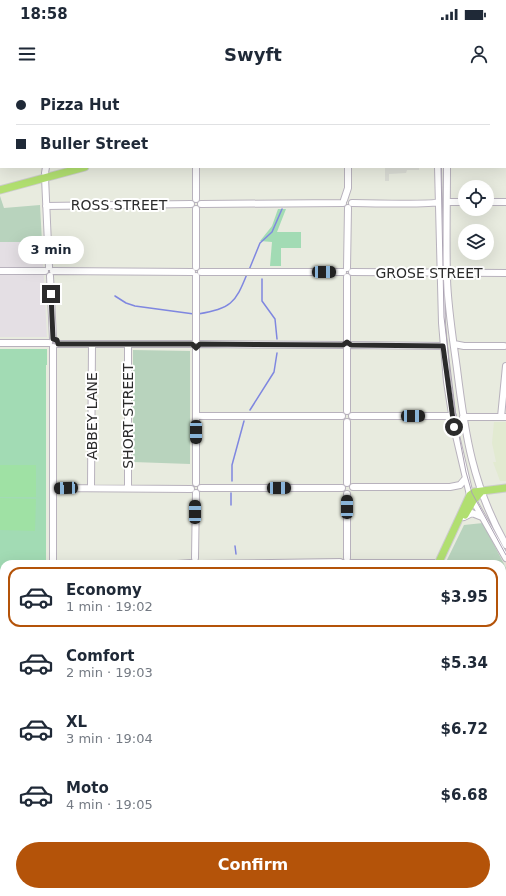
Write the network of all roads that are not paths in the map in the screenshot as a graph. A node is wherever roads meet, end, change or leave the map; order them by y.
1 (63, 168) edge
2 (77, 168) edge
3 (196, 168) edge
4 (348, 168) edge
5 (438, 168) edge
6 (447, 168) edge
7 (46, 172) edge
8 (0, 185) edge
9 (0, 190) edge
10 (199, 201) junction
11 (438, 202) junction
12 (447, 202) junction
13 (458, 202) edge
14 (494, 202) edge
15 (506, 202) edge
16 (348, 203) junction
17 (46, 206) junction
18 (194, 206) junction
19 (0, 271) edge
20 (49, 272) junction
21 (196, 272) junction
22 (347, 272) junction
23 (444, 273) junction
24 (506, 273) edge
25 (0, 343) edge
26 (53, 343) junction
27 (92, 344) junction
28 (128, 344) junction
29 (196, 344) junction
30 (454, 344) junction
31 (347, 345) junction
32 (443, 346) junction
33 (505, 347) edge
34 (506, 366) edge
35 (347, 414) junction
36 (196, 416) junction
37 (453, 416) junction
38 (463, 417) junction
39 (503, 417) edge
40 (465, 479) junction
41 (196, 483) junction
42 (347, 483) junction
43 (91, 487) junction
44 (353, 487) junction
45 (53, 488) junction
46 (128, 488) junction
47 (201, 488) junction
48 (342, 488) junction
49 (506, 488) edge
50 (194, 491) junction
51 (480, 492) junction
52 (347, 494) junction
53 (472, 498) junction
54 (483, 518) junction
55 (461, 520) junction
56 (506, 545) edge
57 (347, 558) joint
58 (506, 558) edge
59 (52, 560) edge
60 (192, 560) edge
61 (344, 560) edge
62 (440, 560) edge

1 - 7 main road
2 - 7 main road
3 - 10 street
4 - 16 street
5 - 11 street
6 - 12 street
7 - 8 main road
7 - 9 main road
7 - 17 street
10 - 16 street
10 - 18 street
11 - 16 street
11 - 23 street
12 - 13 street
12 - 23 street
14 - 15 street
16 - 22 street
17 - 18 street, ROSS STREET
17 - 20 street
18 - 21 street
19 - 20 street, GROSE STREET
20 - 21 street, GROSE STREET
20 - 26 street
21 - 22 street, GROSE STREET
21 - 29 street
22 - 23 street, GROSE STREET
22 - 31 street
23 - 24 street, GROSE STREET
23 - 30 street
23 - 32 street
25 - 26 street
26 - 27 street
26 - 45 street
27 - 28 street
27 - 43 street, ABBEY LANE
28 - 29 street
28 - 46 street, SHORT STREET
29 - 31 street
29 - 36 street
30 - 33 street
30 - 38 street
31 - 32 street
31 - 35 street
32 - 37 street
34 - 39 street
35 - 36 street
35 - 37 street
35 - 42 street
36 - 41 street
37 - 40 street
38 - 39 street
38 - 51 street
40 - 44 street
40 - 53 street
41 - 47 street
41 - 50 street
42 - 44 street
42 - 48 street
43 - 45 street
43 - 46 street
44 - 52 street
45 - 59 street
46 - 50 street
47 - 48 street
47 - 50 street
48 - 52 street
49 - 51 main road
50 - 60 street
51 - 53 main road
51 - 56 street
52 - 57 street
53 - 54 street
53 - 55 main road
54 - 55 street
54 - 58 street
55 - 62 main road
57 - 61 street

